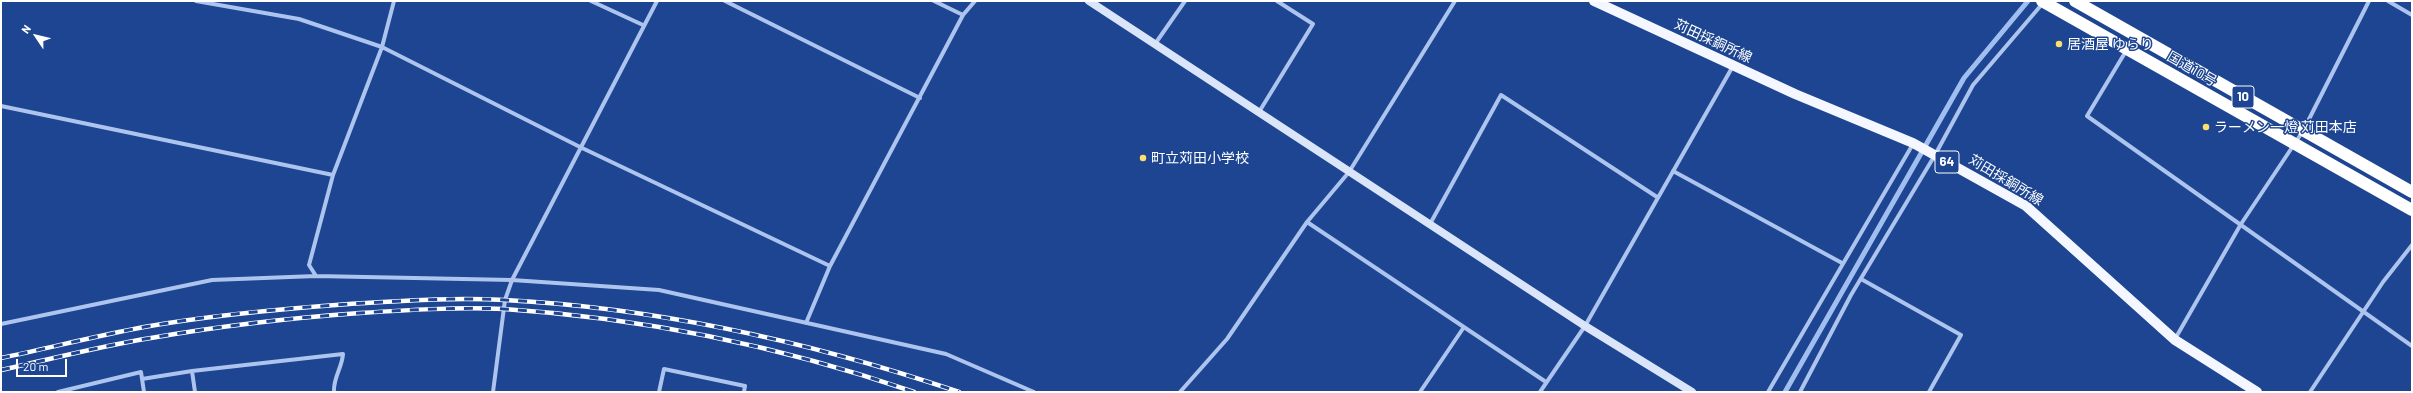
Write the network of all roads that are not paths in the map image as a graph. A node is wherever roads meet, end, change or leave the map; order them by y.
1 (196, 1) edge
2 (394, 1) edge
3 (592, 1) edge
4 (656, 1) edge
5 (724, 1) edge
6 (934, 1) edge
7 (975, 1) edge
8 (1089, 1) edge
9 (1185, 1) edge
10 (1277, 1) edge
11 (1455, 1) edge
12 (1594, 1) edge
13 (2043, 1) edge
14 (2075, 1) edge
15 (2369, 1) edge
16 (2388, 1) edge
17 (2412, 14) edge
18 (963, 16) junction
19 (643, 25) junction
20 (2135, 35) junction
21 (1155, 44) junction
22 (382, 47) junction
23 (2127, 50) junction
24 (1733, 66) junction
25 (920, 98) junction
26 (1, 106) edge
27 (1259, 112) junction
28 (2303, 131) junction
29 (1913, 143) junction
30 (2295, 144) junction
31 (580, 147) junction
32 (1935, 155) junction
33 (1673, 171) junction
34 (1349, 172) junction
35 (333, 175) junction
36 (2412, 192) edge
37 (1657, 197) junction
38 (2412, 210) edge
39 (1307, 222) junction
40 (1430, 224) junction
41 (2241, 224) junction
42 (2412, 246) edge
43 (1842, 263) junction
44 (830, 266) junction
45 (316, 276) junction
46 (1860, 279) junction
47 (512, 280) junction
48 (2363, 312) junction
49 (806, 323) junction
50 (1, 324) edge
51 (1585, 326) junction
52 (1464, 327) junction
53 (2175, 340) junction
54 (2412, 346) edge
55 (192, 371) junction
56 (142, 379) junction
57 (1546, 382) junction
58 (58, 392) edge
59 (144, 392) edge
60 (195, 392) edge
61 (334, 392) edge
62 (493, 392) edge
63 (659, 392) edge
64 (744, 392) edge
65 (1034, 392) edge
66 (1180, 392) edge
67 (1420, 392) edge
68 (1540, 392) edge
69 (1692, 392) edge
70 (1768, 392) edge
71 (1800, 392) edge
72 (1928, 392) edge
73 (2257, 392) edge
74 (2310, 392) edge

1 - 22 street
2 - 22 street
3 - 19 street
4 - 19 street
5 - 25 street
6 - 18 street
7 - 18 street
8 - 21 street
9 - 21 street
10 - 27 street
11 - 34 street
12 - 24 main road, 苅田採銅所線 / 64
13 - 23 highway, 国道10号 / 10
13 - 32 street
14 - 20 highway, 国道10号 / 10
15 - 28 street
16 - 17 street
18 - 25 street
19 - 31 street
20 - 23 street
20 - 28 highway, 国道10号 / 10
21 - 27 street
22 - 31 street
22 - 35 street
23 - 30 highway, 国道10号 / 10
23 - 41 street
24 - 29 main road, 苅田採銅所線 / 64
24 - 33 street
25 - 44 street
26 - 35 street
27 - 34 street
28 - 30 street
28 - 36 highway, 国道10号 / 10
29 - 32 main road, 苅田採銅所線 / 64
29 - 43 street
30 - 38 highway, 国道10号 / 10
30 - 41 street
31 - 44 street
31 - 47 street
32 - 46 street
32 - 53 main road, 苅田採銅所線 / 64
33 - 37 street
33 - 43 street
34 - 39 street
34 - 40 street
35 - 45 street
37 - 40 street
37 - 51 street
39 - 52 street
39 - 66 street
40 - 51 street
41 - 48 street
41 - 53 street
42 - 48 street
43 - 70 street
44 - 49 street
45 - 47 street
45 - 50 street
46 - 71 street
46 - 72 street
47 - 49 street
47 - 62 street
48 - 54 street
48 - 74 street
49 - 65 street
51 - 57 street
51 - 69 street
52 - 57 street
52 - 67 street
53 - 73 main road, 苅田採銅所線 / 64
55 - 56 street
55 - 60 street
55 - 61 street
56 - 58 street
56 - 59 street
57 - 68 street
63 - 64 street

